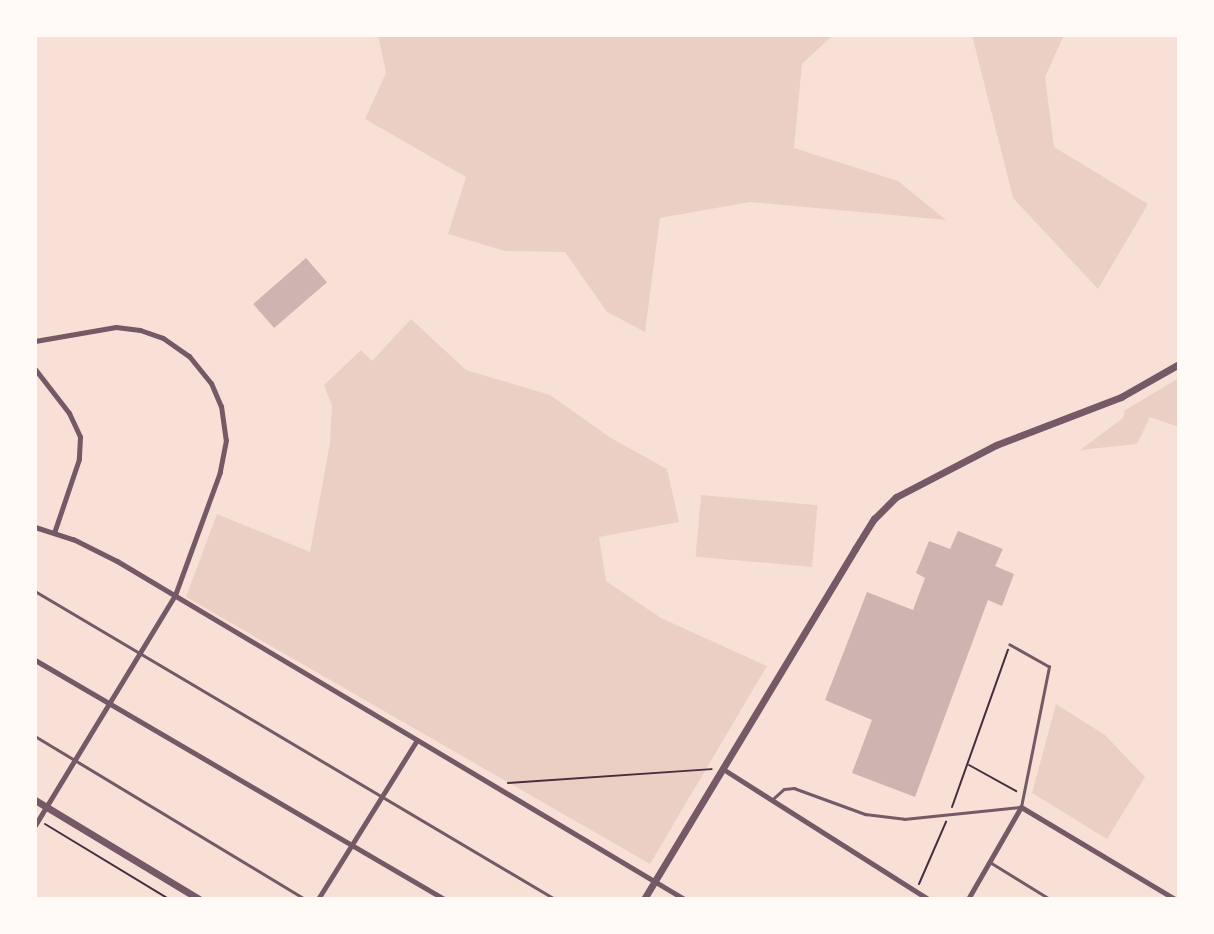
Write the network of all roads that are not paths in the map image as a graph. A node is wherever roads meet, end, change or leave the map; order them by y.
1 (35, 341) edge
2 (1179, 363) edge
3 (35, 369) edge
4 (35, 527) edge
5 (54, 533) junction
6 (35, 591) edge
7 (175, 595) junction
8 (1010, 645) road end
9 (140, 653) junction
10 (35, 660) edge
11 (109, 703) junction
12 (35, 736) edge
13 (417, 740) junction
14 (74, 761) junction
15 (723, 769) junction
16 (383, 795) junction
17 (35, 800) edge
18 (772, 800) junction
19 (46, 807) junction
20 (1021, 807) junction
21 (36, 823) edge
22 (352, 845) junction
23 (990, 862) junction
24 (654, 881) junction
25 (199, 899) edge
26 (305, 899) edge
27 (318, 899) edge
28 (444, 899) edge
29 (555, 899) edge
30 (643, 899) edge
31 (684, 899) edge
32 (928, 899) edge
33 (968, 899) edge
34 (1050, 899) edge
35 (1175, 899) edge

1 - 7 street
2 - 15 street
3 - 5 street
4 - 5 street
5 - 7 street
6 - 9 lane
7 - 9 street
7 - 13 street
8 - 20 lane
9 - 11 street
9 - 16 lane
10 - 11 street
11 - 14 street
11 - 22 street
12 - 14 lane
13 - 16 street
13 - 24 street
14 - 19 street
14 - 26 lane
15 - 18 street
15 - 24 street
16 - 22 street
16 - 29 lane
17 - 19 street
18 - 20 lane
18 - 32 street
19 - 21 street
19 - 25 street
20 - 23 street
20 - 35 street
22 - 27 street
22 - 28 street
23 - 33 street
23 - 34 lane
24 - 30 street
24 - 31 street

